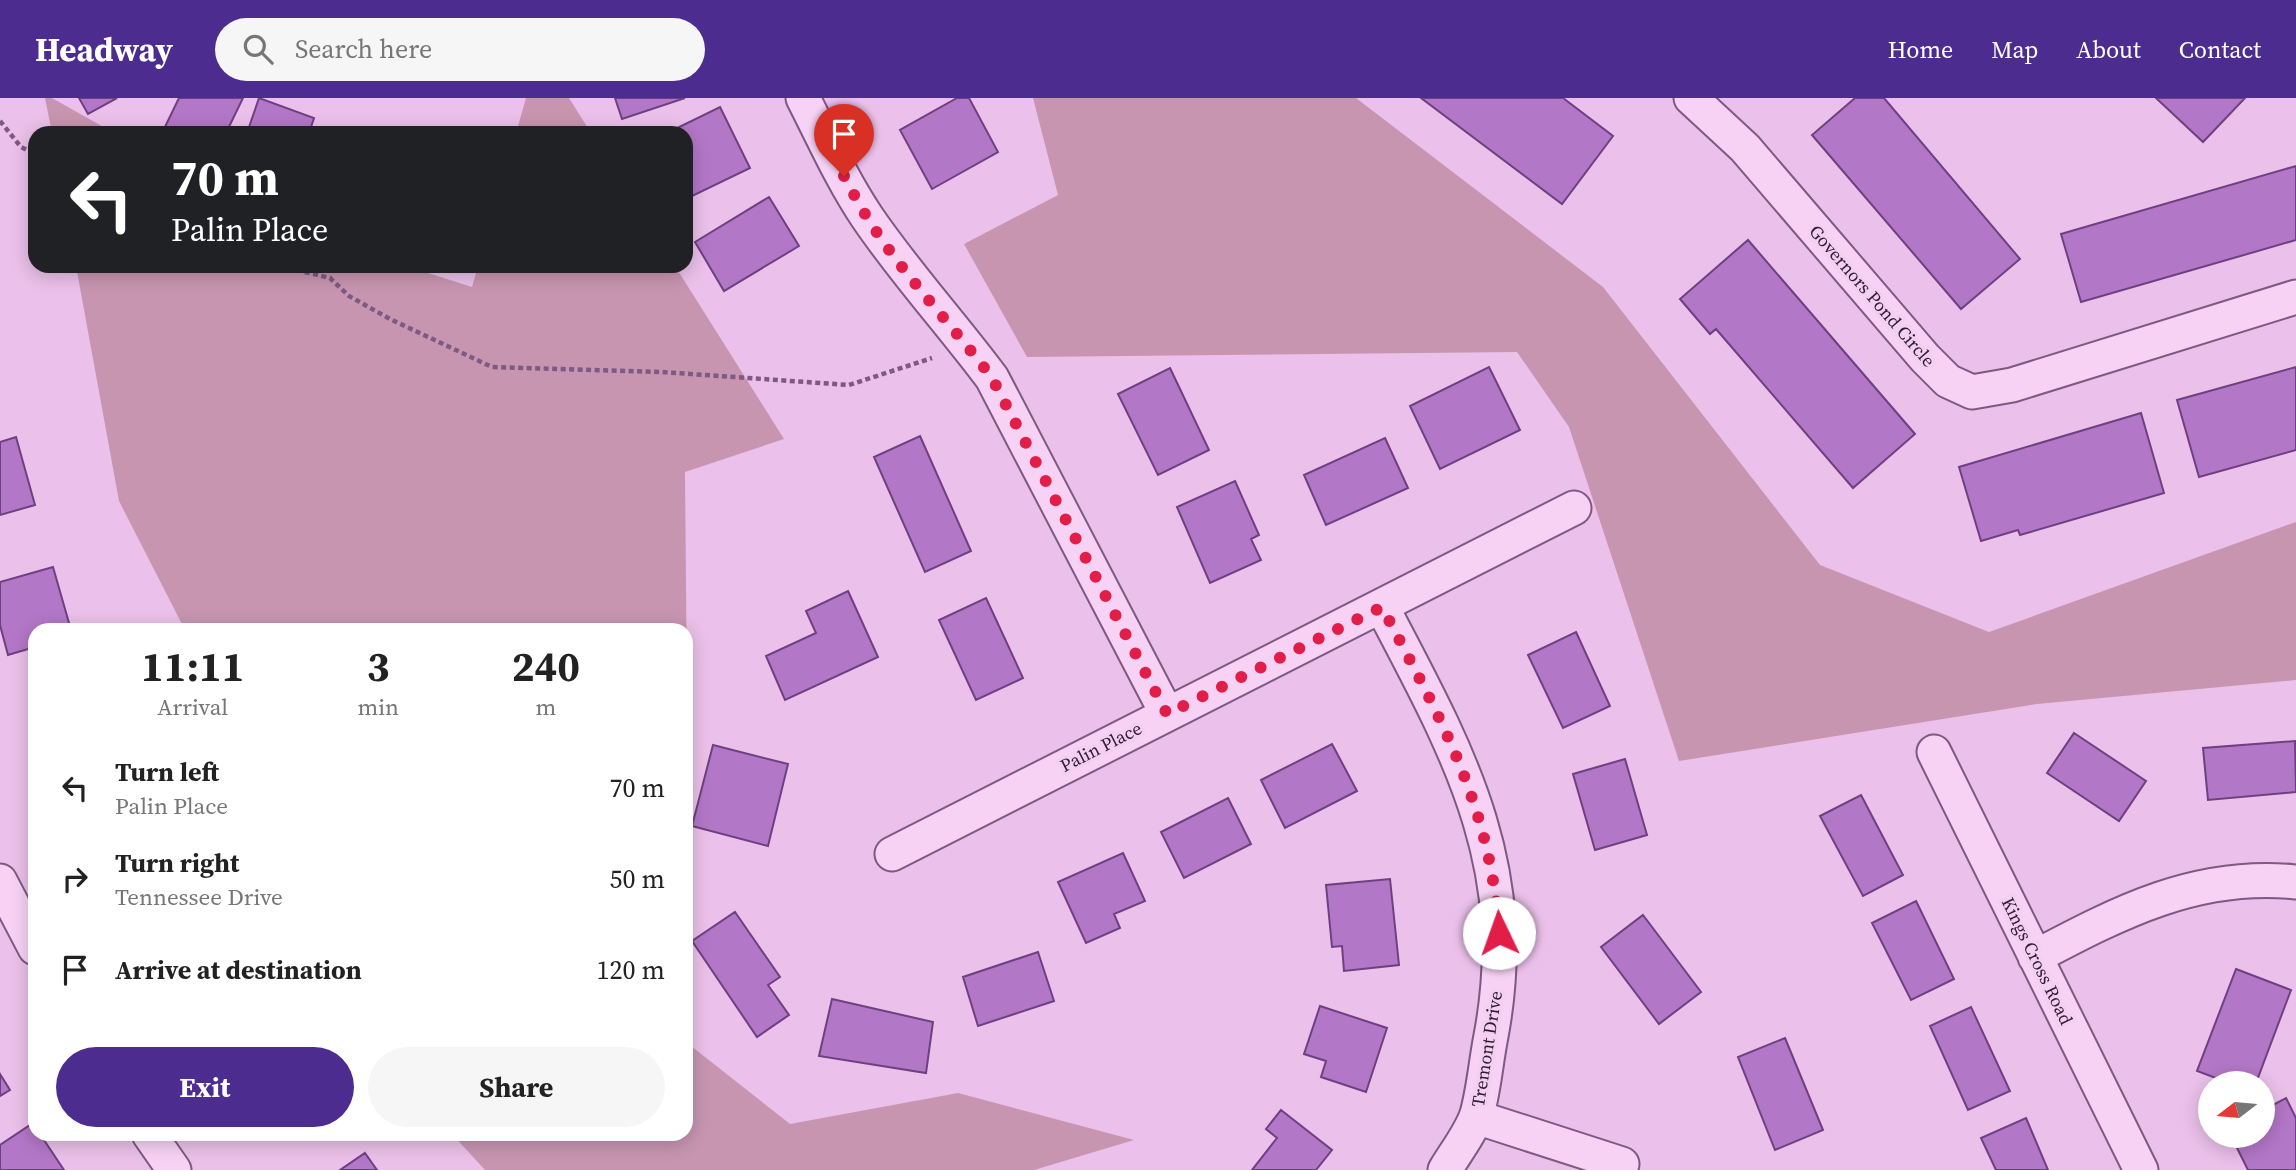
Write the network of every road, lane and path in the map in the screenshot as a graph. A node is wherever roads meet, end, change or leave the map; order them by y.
1 (803, 98) edge
2 (1691, 98) edge
3 (0, 121) edge
4 (28, 150) edge
5 (309, 273) edge
6 (2296, 297) edge
7 (963, 340) junction
8 (1574, 509) dead end
9 (1382, 607) junction
10 (1167, 714) junction
11 (1934, 752) dead end
12 (892, 854) dead end
13 (0, 881) edge
14 (2296, 882) edge
15 (28, 935) edge
16 (2035, 957) junction
17 (1476, 1116) junction
18 (154, 1141) edge
19 (1622, 1164) dead end
20 (174, 1170) edge
21 (1445, 1170) edge
22 (2141, 1170) edge

1 - 7 street
2 - 6 street, Governors Pond Circle
3 - 4 path
5 - 7 path
7 - 10 street
8 - 9 street, Palin Place
9 - 10 street, Palin Place
9 - 17 street, Tremont Drive
10 - 12 street, Palin Place
11 - 16 street, Kings Cross Road
13 - 15 street
14 - 16 street
16 - 22 street, Kings Cross Road
17 - 19 street
17 - 21 street, Tremont Drive
18 - 20 street

